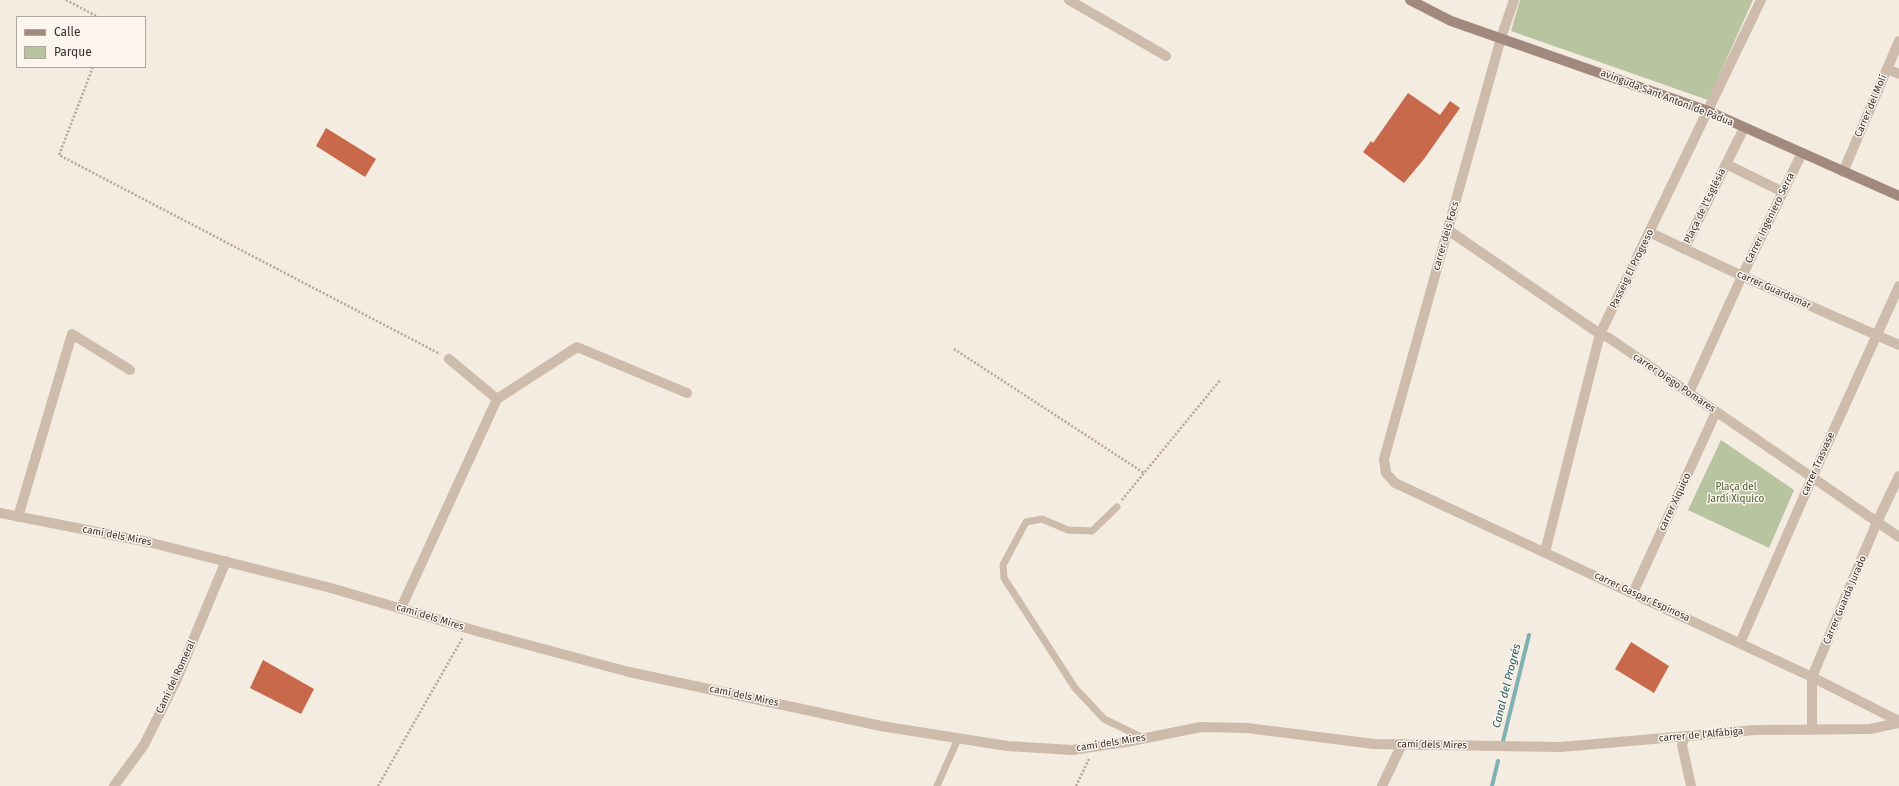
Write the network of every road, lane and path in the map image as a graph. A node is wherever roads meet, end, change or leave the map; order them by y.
1 (66, 0) edge
2 (1069, 0) edge
3 (1410, 0) edge
4 (1514, 0) edge
5 (1761, 0) edge
6 (96, 16) edge
7 (1501, 38) junction
8 (1899, 41) edge
9 (1166, 56) dead end
10 (93, 68) edge
11 (1887, 69) junction
12 (1899, 74) edge
13 (1708, 111) junction
14 (1744, 128) junction
15 (1802, 153) junction
16 (1726, 164) junction
17 (1843, 172) junction
18 (1783, 192) junction
19 (1899, 196) edge
20 (1448, 230) junction
21 (1649, 232) junction
22 (1684, 249) junction
23 (1742, 276) junction
24 (1899, 286) edge
25 (1600, 334) junction
26 (1876, 335) junction
27 (1899, 345) edge
28 (954, 349) dead end
29 (449, 359) joint
30 (130, 370) dead end
31 (1221, 378) dead end
32 (1689, 393) junction
33 (687, 394) dead end
34 (497, 399) junction
35 (1716, 412) junction
36 (1144, 473) junction
37 (1386, 473) joint
38 (1899, 476) edge
39 (1812, 478) junction
40 (1117, 507) joint
41 (0, 513) edge
42 (18, 517) junction
43 (1877, 522) junction
44 (1899, 537) edge
45 (1545, 552) junction
46 (226, 561) junction
47 (1633, 593) junction
48 (401, 608) junction
49 (468, 628) junction
50 (1740, 643) junction
51 (1812, 677) junction
52 (1899, 722) edge
53 (1812, 730) junction
54 (1685, 736) junction
55 (1143, 738) junction
56 (958, 739) junction
57 (1402, 744) junction
58 (1095, 746) junction
59 (1503, 746) joint
60 (114, 786) edge
61 (378, 786) edge
62 (937, 786) edge
63 (1076, 786) edge
64 (1382, 786) edge
65 (1691, 786) edge

1 - 6 path
2 - 9 street
3 - 7 main road, avinguda Sant Antoni de Pàdua
4 - 7 street, carrer dels Focs
5 - 13 street, Passeig El Progreso
7 - 13 main road, avinguda Sant Antoni de Pàdua
7 - 20 street, carrer dels Focs
8 - 11 street, Carrer del Molí
10 - 29 path
11 - 12 street
11 - 17 street, Carrer del Molí
13 - 14 main road, avinguda Sant Antoni de Pàdua
13 - 21 street, Passeig El Progreso
14 - 15 main road, avinguda Sant Antoni de Pàdua
14 - 16 street, Plaça de l'Església
15 - 17 main road, avinguda Sant Antoni de Pàdua
15 - 18 street, Carrer Ingeniero Serra
16 - 18 street, Plaça de l'Església
16 - 22 street, Plaça de l'Església
17 - 19 main road, avinguda Sant Antoni de Pàdua
18 - 23 street, Carrer Ingeniero Serra
20 - 25 street, carrer Diego Pomares
20 - 37 street, carrer dels Focs
21 - 22 street, carrer Guardamar
21 - 25 street, Passeig El Progreso
22 - 23 street, carrer Guardamar
23 - 26 street, carrer Guardamar
23 - 32 street, Carrer Ingeniero Serra
24 - 26 street, carrer Trasvase
25 - 32 street, carrer Diego Pomares
25 - 45 street, Passeig El Progreso
26 - 27 street, carrer Guardamar
26 - 39 street, carrer Trasvase
28 - 36 path
29 - 34 street
30 - 42 street
31 - 36 path
32 - 35 street, carrer Diego Pomares
33 - 34 street
34 - 48 street
35 - 39 street, carrer Diego Pomares
35 - 47 street, carrer Xiquico
36 - 40 path
37 - 45 street, carrer Gaspar Espinosa
38 - 43 street, Carrer Guarda Jurado
39 - 43 street, carrer Diego Pomares
39 - 50 street, carrer Trasvase
40 - 55 lane
41 - 42 street, camí dels Mires
42 - 46 street, camí dels Mires
43 - 44 street, carrer Diego Pomares
43 - 51 street, Carrer Guarda Jurado
45 - 47 street, carrer Gaspar Espinosa
46 - 48 street, camí dels Mires
46 - 60 street, Camí del Romeral
47 - 50 street, carrer Gaspar Espinosa
48 - 49 street, camí dels Mires
49 - 56 street, camí dels Mires
49 - 61 path
50 - 51 street, carrer Gaspar Espinosa
51 - 52 street, carrer Gaspar Espinosa
51 - 53 street, Carrer Guarda Jurado
52 - 53 street, carrer de l'Alfàbiga
53 - 54 street, carrer de l'Alfàbiga
54 - 59 street, carrer de l'Alfàbiga
54 - 65 street
55 - 57 street, camí dels Mires
55 - 58 street, camí dels Mires
56 - 58 street, camí dels Mires
56 - 62 lane
57 - 59 street, camí dels Mires
57 - 64 street
58 - 63 path

